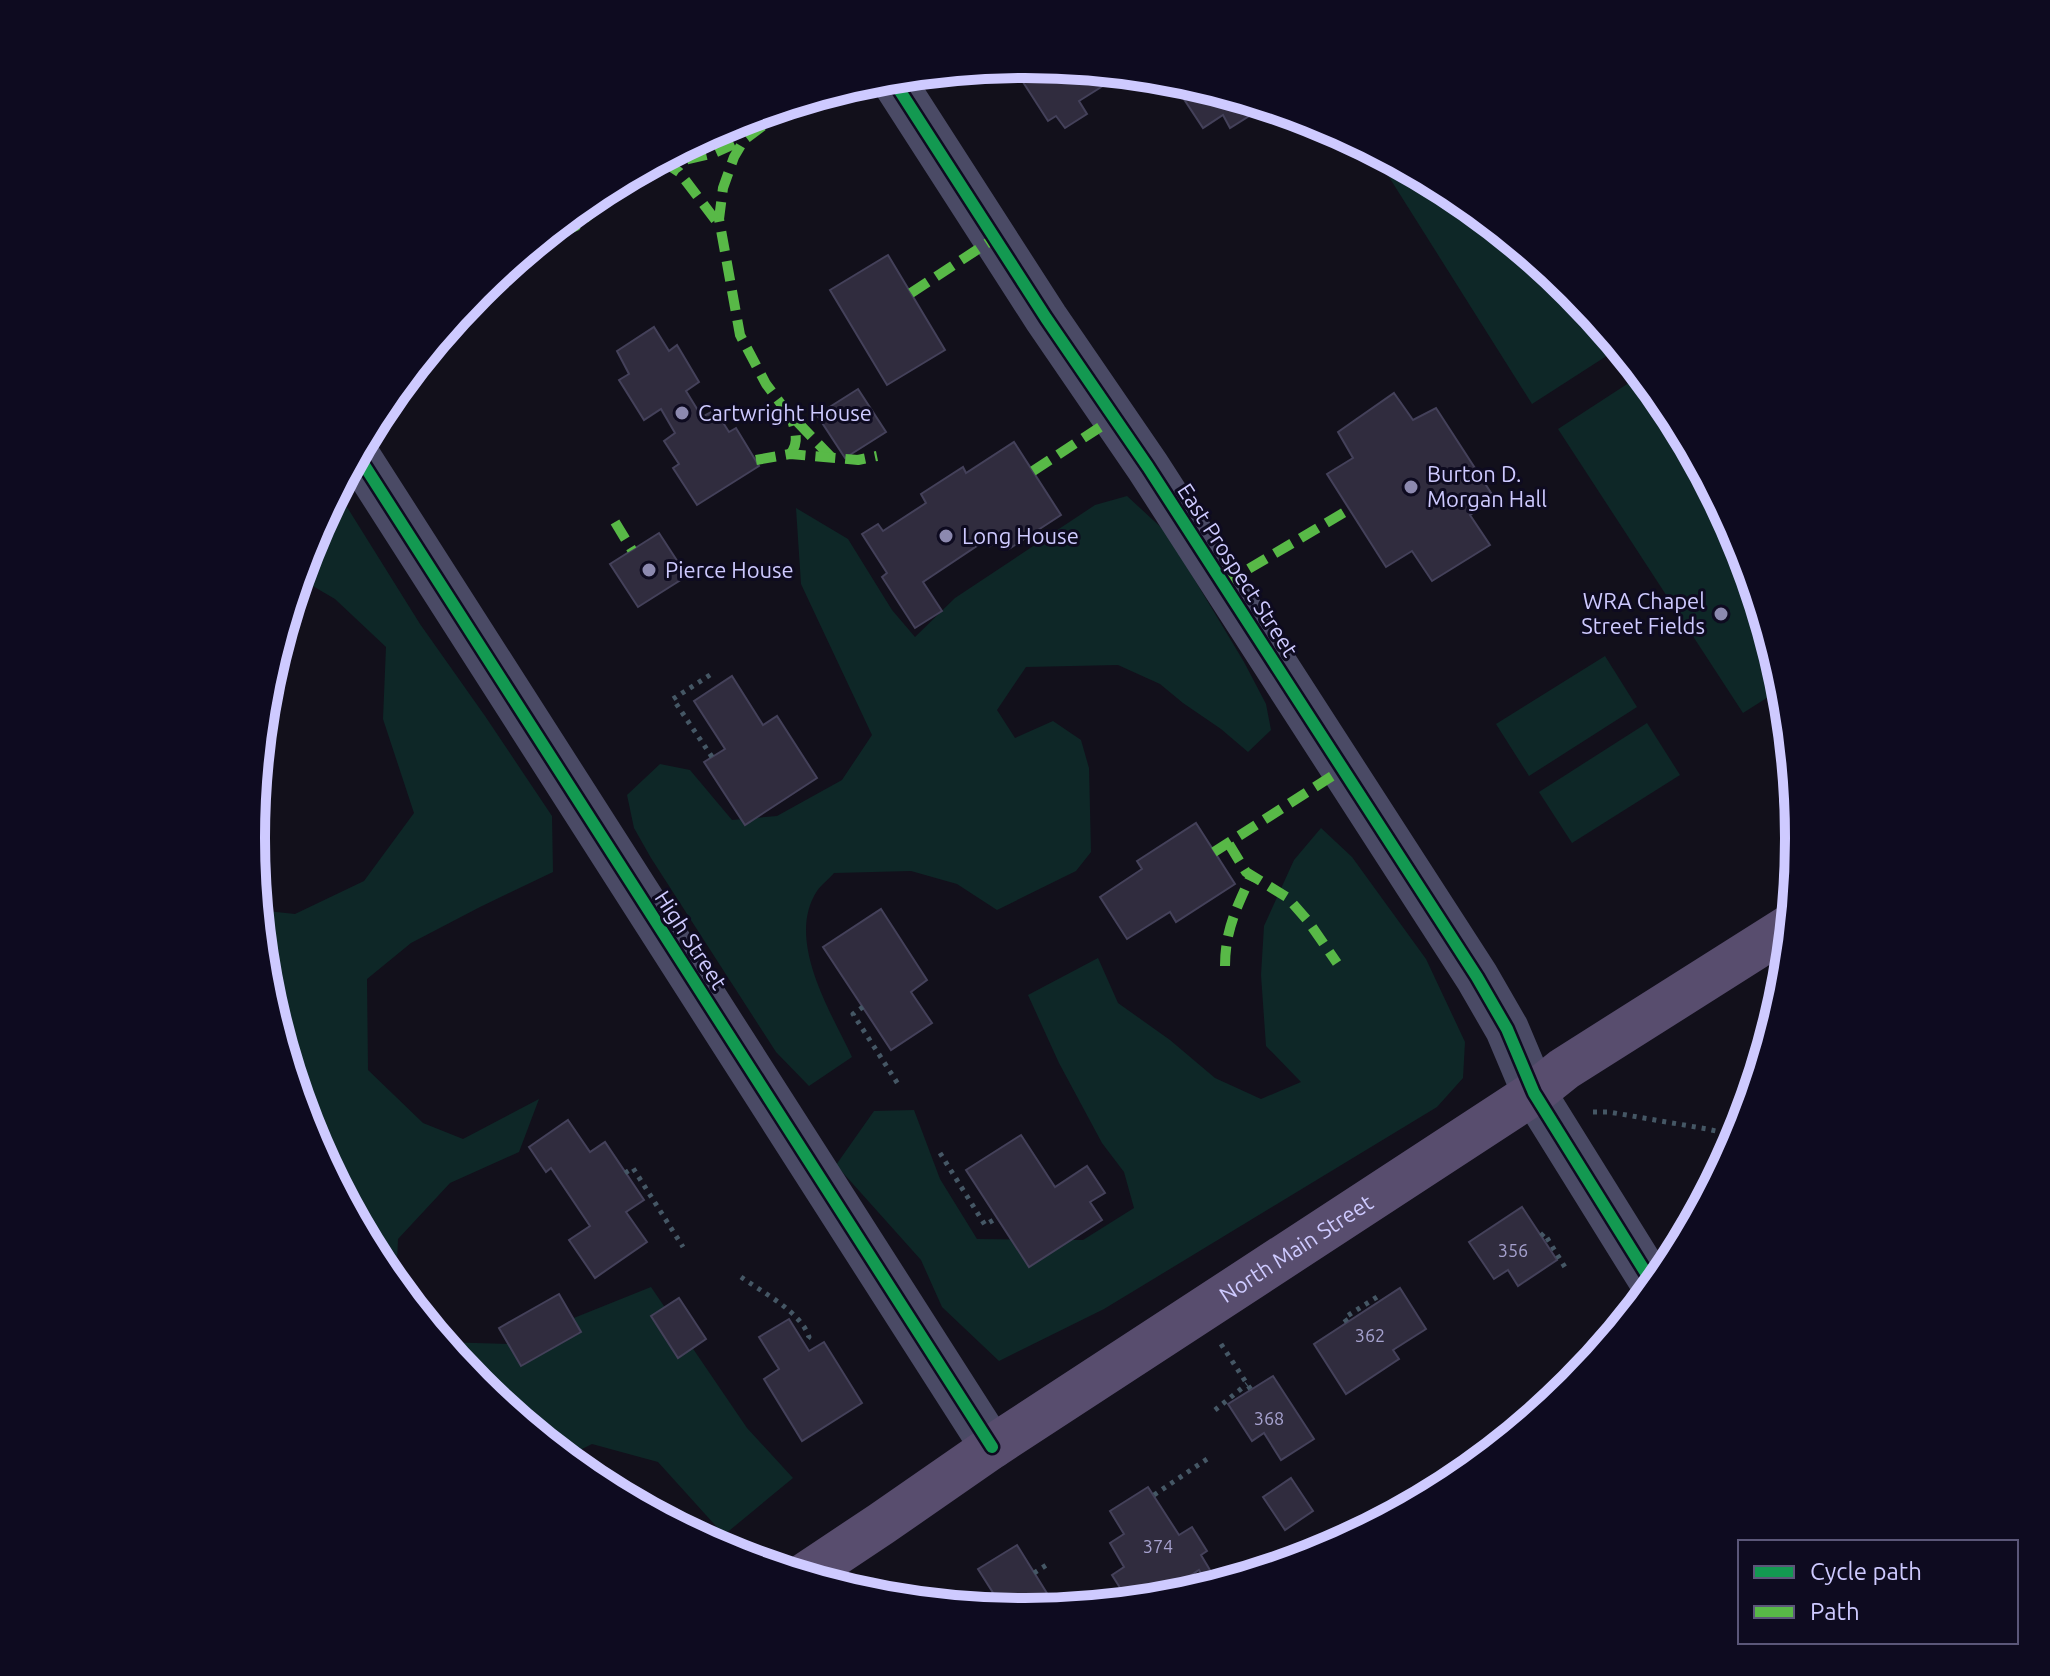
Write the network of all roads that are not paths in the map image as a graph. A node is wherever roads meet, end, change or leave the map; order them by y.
1 (899, 89) edge
2 (364, 464) edge
3 (1778, 933) edge
4 (1545, 1111) junction
5 (1647, 1274) edge
6 (992, 1447) junction
7 (815, 1568) edge

1 - 4 street, East Prospect Street
2 - 6 street, High Street
3 - 4 main road, North Main Street
4 - 5 street, East Prospect Street
4 - 6 main road, North Main Street
6 - 7 main road, North Main Street

